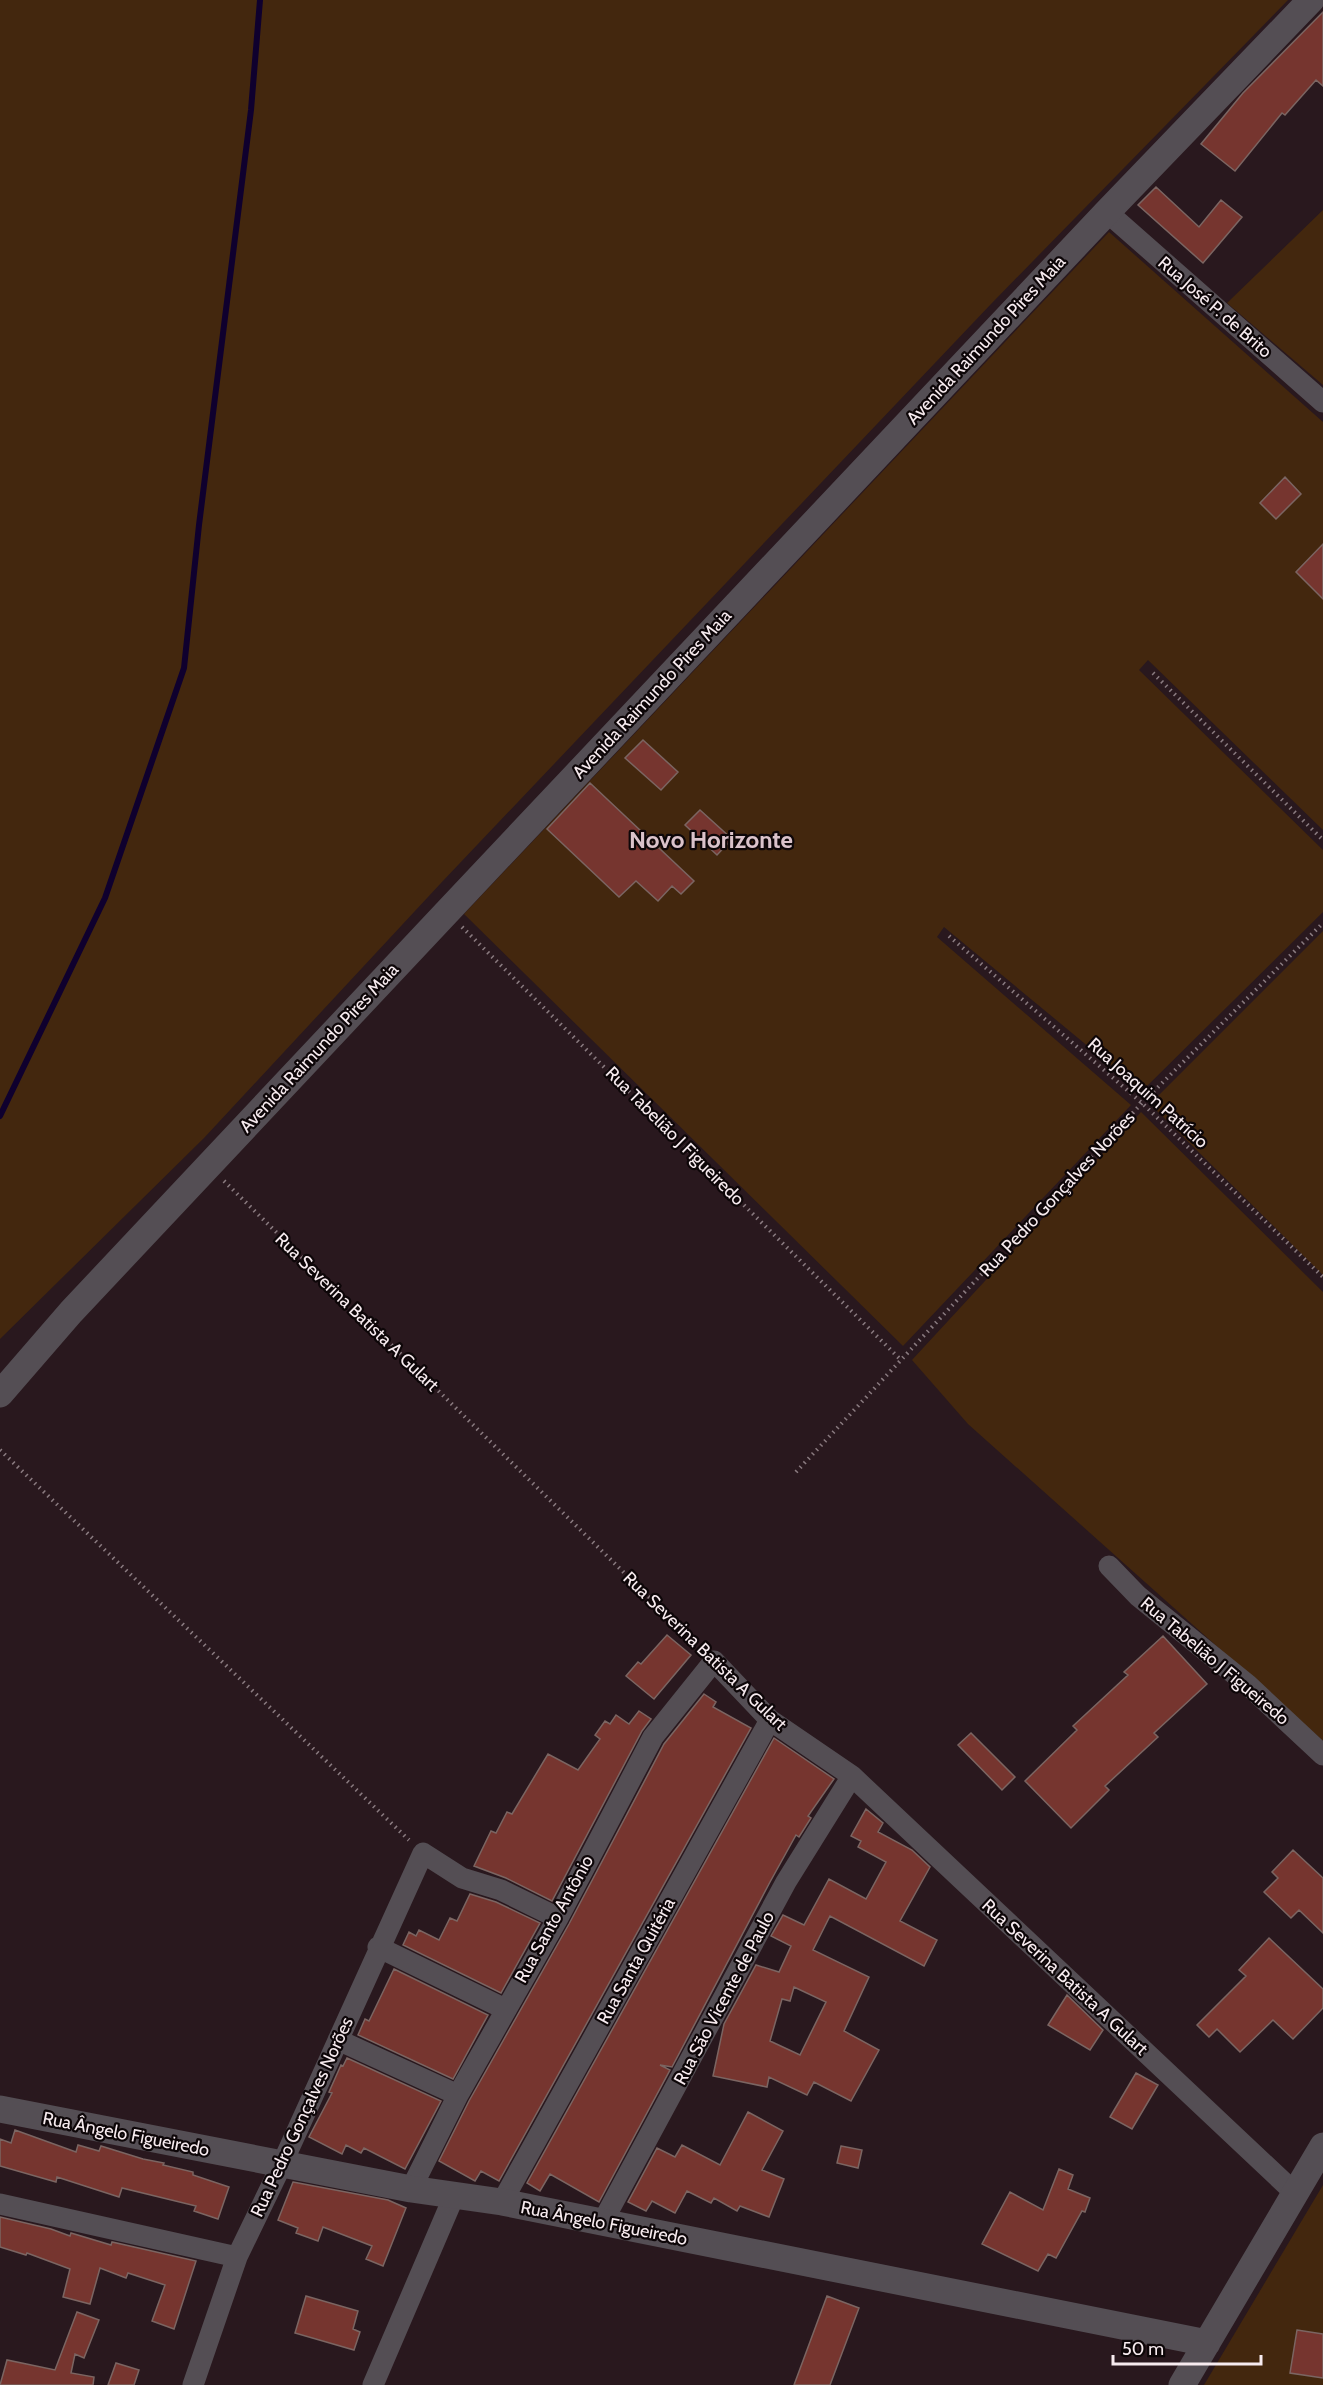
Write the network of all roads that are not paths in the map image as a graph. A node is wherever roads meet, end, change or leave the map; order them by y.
1 (1311, 0) edge
2 (1107, 212) junction
3 (1323, 402) edge
4 (0, 1394) edge
5 (1109, 1566) dead end
6 (714, 1661) joint
7 (770, 1720) junction
8 (1323, 1755) edge
9 (852, 1776) junction
10 (558, 1918) junction
11 (378, 1947) junction
12 (505, 2009) junction
13 (338, 2040) junction
14 (458, 2095) junction
15 (0, 2109) edge
16 (1323, 2146) edge
17 (282, 2164) junction
18 (411, 2189) junction
19 (1295, 2193) junction
20 (453, 2196) junction
21 (502, 2202) junction
22 (0, 2204) edge
23 (602, 2223) junction
24 (237, 2257) junction
25 (1207, 2343) junction
26 (193, 2385) edge
27 (373, 2385) edge
28 (1182, 2385) edge

1 - 2 street, Avenida Raimundo Pires Maia
2 - 3 street, Rua José P. de Brito
2 - 4 street, Avenida Raimundo Pires Maia
5 - 8 street, Rua Tabelião J Figueiredo
6 - 7 street, Rua Severina Batista A Gulart
6 - 10 street, Rua Santo Antônio
7 - 9 street, Rua Severina Batista A Gulart
7 - 21 street, Rua Santa Quitéria
9 - 19 street, Rua Severina Batista A Gulart
9 - 23 street, Rua São Vicente de Paulo
10 - 11 street, Rua Pedro Gonçalves Norões
10 - 12 street, Rua Santo Antônio
11 - 12 street
11 - 13 street, Rua Pedro Gonçalves Norões
12 - 14 street, Rua Santo Antônio
13 - 14 street
13 - 17 street, Rua Pedro Gonçalves Norões
14 - 18 street, Rua Santo Antônio
15 - 17 street, Rua Ângelo Figueiredo
16 - 19 street
17 - 18 street, Rua Ângelo Figueiredo
17 - 24 street, Rua Pedro Gonçalves Norões
18 - 20 street, Rua Ângelo Figueiredo
19 - 25 street
20 - 21 street, Rua Ângelo Figueiredo
20 - 27 street
21 - 23 street, Rua Ângelo Figueiredo
22 - 24 street
23 - 25 street, Rua Ângelo Figueiredo
24 - 26 street, Rua Pedro Gonçalves Norões
25 - 28 street

